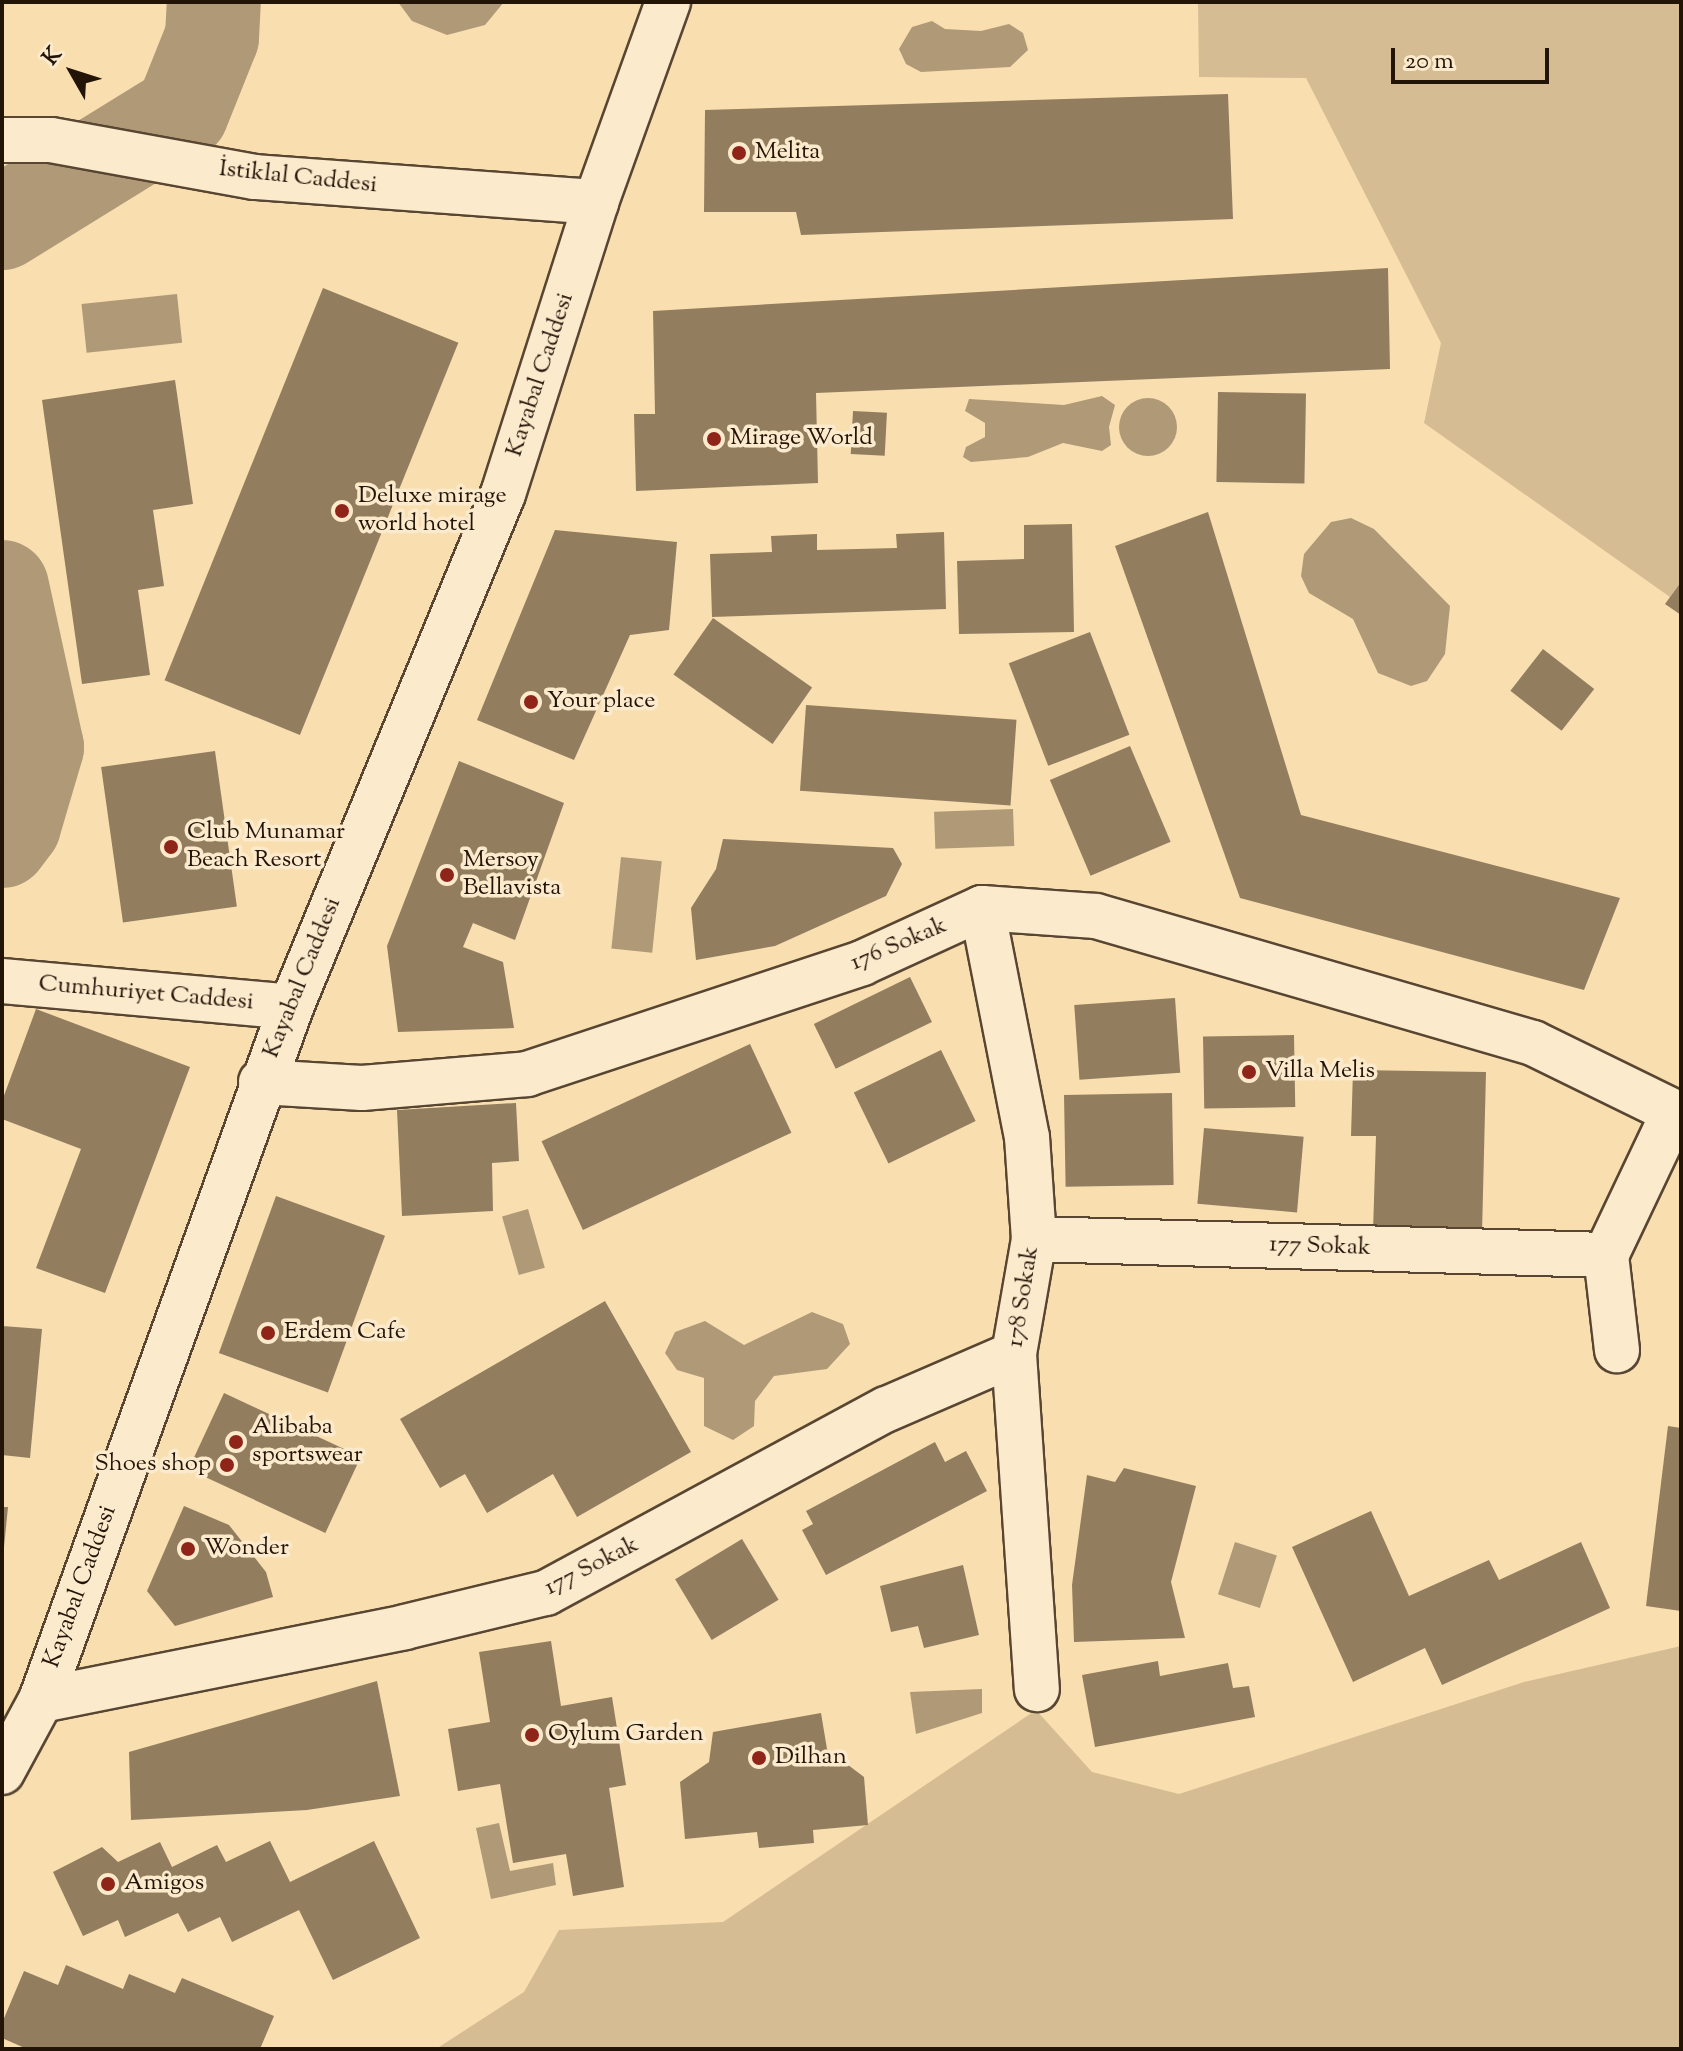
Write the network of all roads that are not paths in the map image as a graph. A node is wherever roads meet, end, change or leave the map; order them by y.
1 (668, 2) edge
2 (2, 140) edge
3 (596, 202) junction
4 (982, 908) junction
5 (2, 981) edge
6 (291, 1007) junction
7 (261, 1082) junction
8 (1678, 1105) edge
9 (1034, 1239) junction
10 (1606, 1255) junction
11 (1617, 1350) dead end
12 (1014, 1354) junction
13 (1037, 1689) dead end
14 (41, 1700) junction
15 (2, 1772) edge

1 - 3 street, Kayabal Caddesi
2 - 3 street, İstiklal Caddesi
3 - 6 street, Kayabal Caddesi
4 - 7 street, 176 Sokak
4 - 8 street, 176 Sokak
4 - 9 street, 178 Sokak
5 - 6 street, Cumhuriyet Caddesi
6 - 7 street, Kayabal Caddesi
7 - 14 street, Kayabal Caddesi
8 - 10 street
9 - 10 street, 177 Sokak
9 - 12 street, 178 Sokak
10 - 11 street
12 - 13 street, 178 Sokak
12 - 14 street, 177 Sokak
14 - 15 street, Kayabal Caddesi

